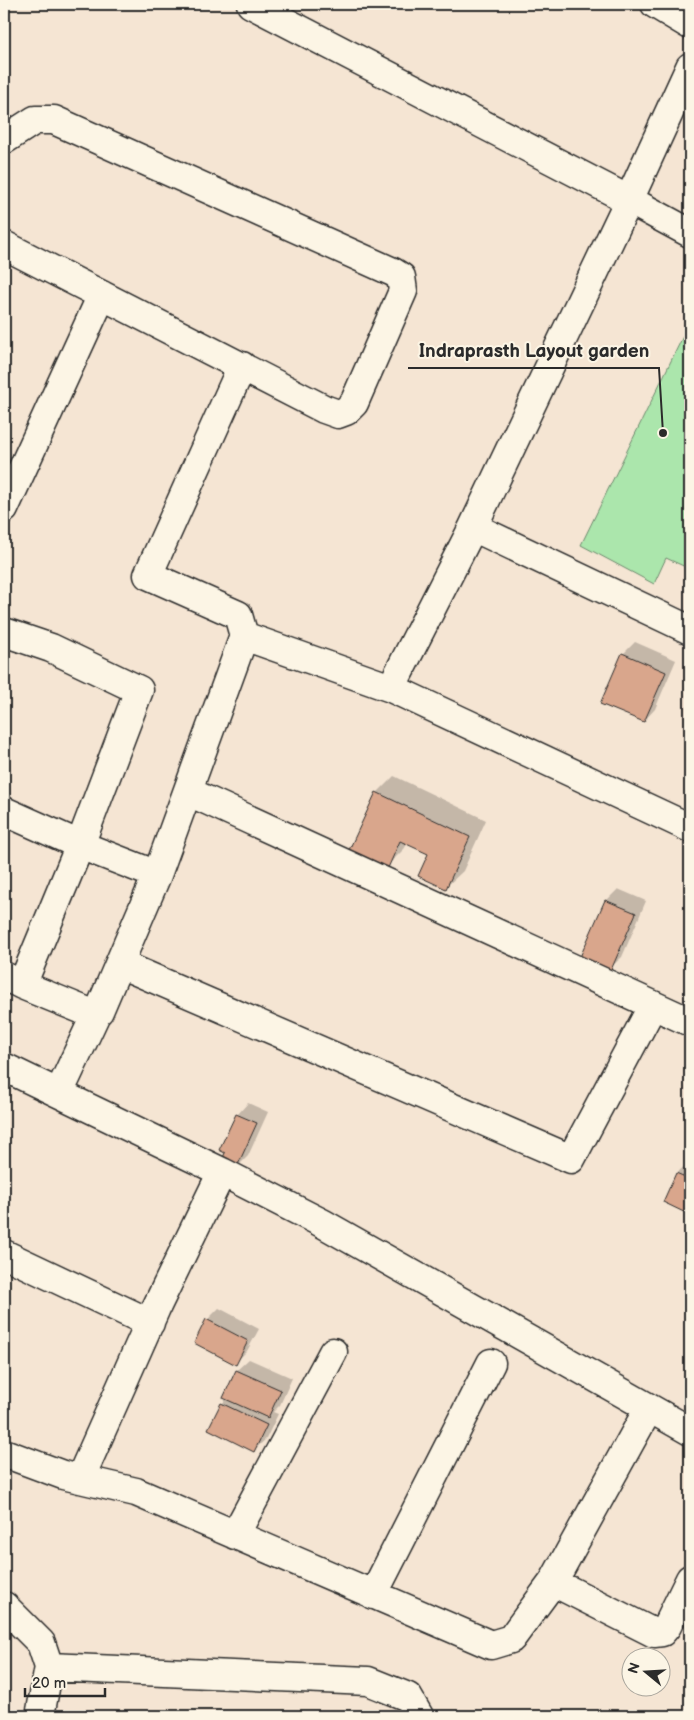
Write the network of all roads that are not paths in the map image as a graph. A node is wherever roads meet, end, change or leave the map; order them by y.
1 (251, 4) edge
2 (655, 4) edge
3 (690, 25) edge
4 (690, 68) edge
5 (4, 140) edge
6 (629, 200) junction
7 (690, 232) edge
8 (4, 245) edge
9 (102, 296) junction
10 (242, 366) junction
11 (4, 509) edge
12 (473, 527) junction
13 (690, 630) edge
14 (4, 632) edge
15 (244, 636) junction
16 (391, 688) junction
17 (189, 792) junction
18 (4, 810) edge
19 (690, 828) edge
20 (80, 844) junction
21 (158, 874) junction
22 (120, 964) junction
23 (13, 980) edge
24 (653, 1005) junction
25 (96, 1014) junction
26 (690, 1022) edge
27 (4, 1066) edge
28 (60, 1093) junction
29 (222, 1172) junction
30 (4, 1254) edge
31 (150, 1323) junction
32 (334, 1352) dead end
33 (491, 1362) dead end
34 (649, 1408) junction
35 (690, 1431) edge
36 (4, 1453) edge
37 (80, 1479) junction
38 (235, 1535) junction
39 (690, 1579) edge
40 (554, 1582) junction
41 (373, 1595) junction
42 (4, 1606) edge
43 (49, 1668) junction
44 (40, 1716) edge
45 (419, 1716) edge

1 - 6 street
2 - 3 street
4 - 6 street
5 - 10 street
6 - 7 street
6 - 12 street
8 - 9 street
9 - 10 street
9 - 11 street
10 - 15 street
12 - 13 street
12 - 16 street
14 - 20 street
15 - 16 street
15 - 17 street
16 - 19 street
17 - 21 street
17 - 24 street
18 - 20 street
20 - 21 street
20 - 23 street
21 - 22 street
22 - 24 street
22 - 25 street
23 - 25 street
24 - 26 street
25 - 28 street
27 - 28 street
28 - 29 street
29 - 31 street
29 - 34 street
30 - 31 street
31 - 37 street
32 - 38 street
33 - 41 street
34 - 35 street
34 - 40 street
36 - 37 street
37 - 38 street
38 - 41 street
39 - 40 street
40 - 41 street
42 - 43 street
43 - 44 street
43 - 45 street

